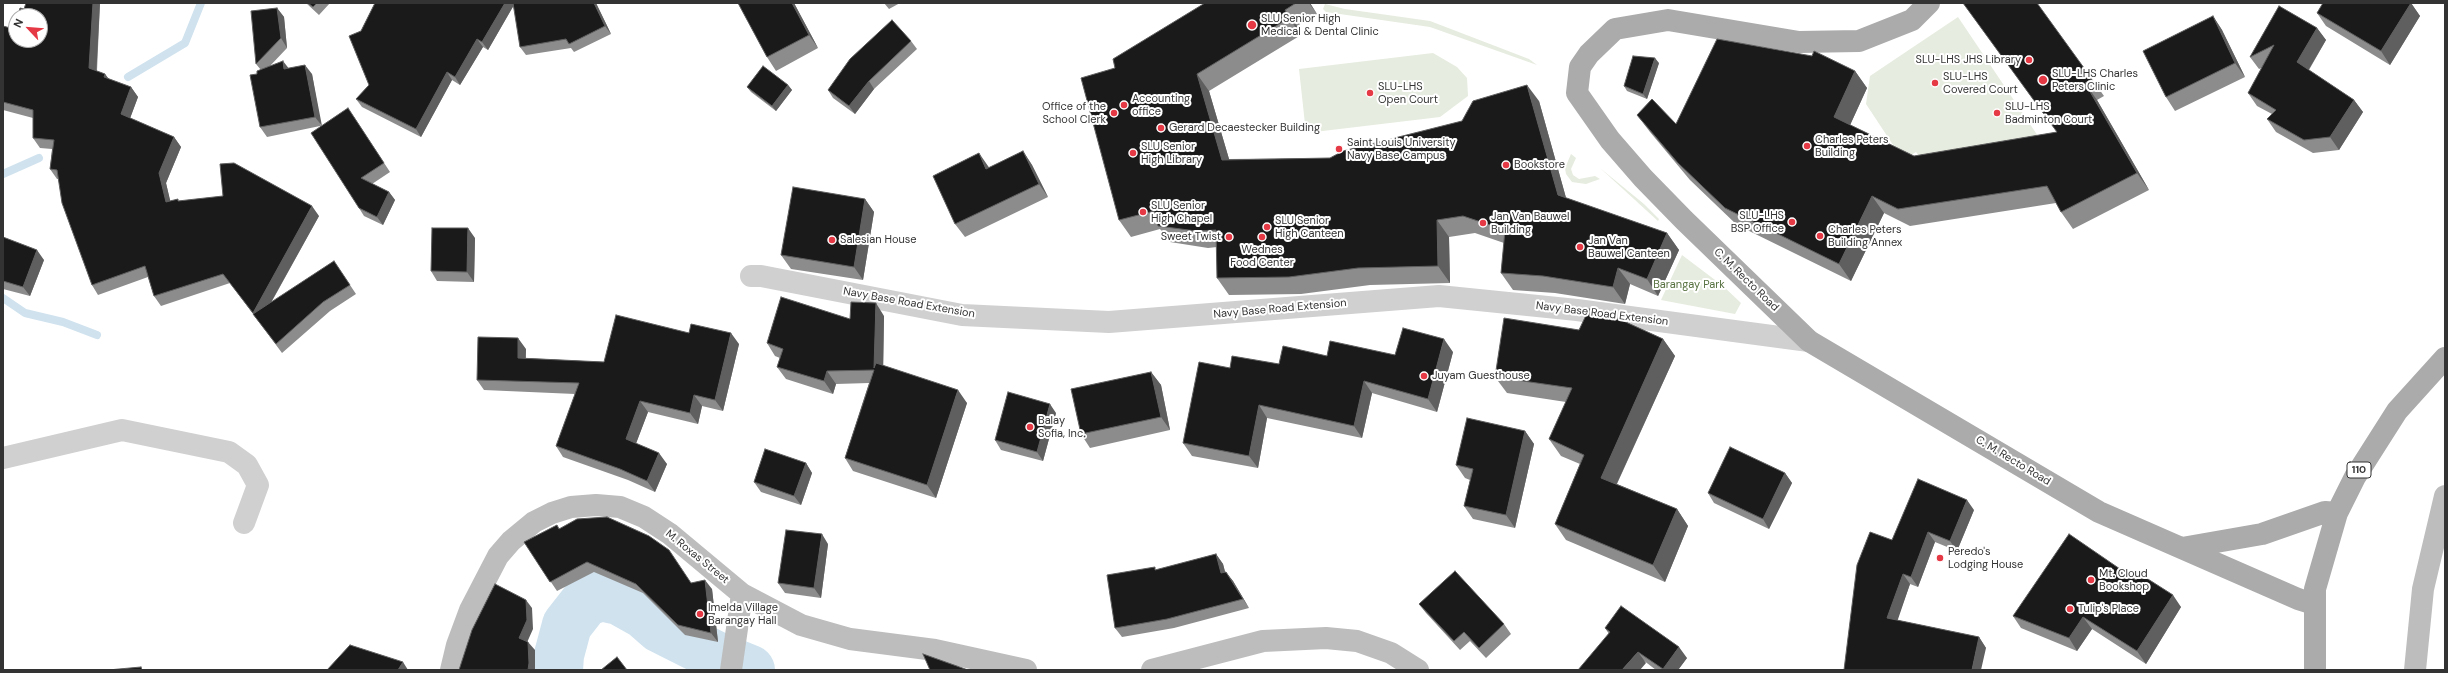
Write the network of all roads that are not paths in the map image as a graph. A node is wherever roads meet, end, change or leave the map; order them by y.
1 (1929, 3) edge
2 (751, 276) dead end
3 (1809, 341) junction
4 (2445, 358) edge
5 (3, 458) edge
6 (2445, 496) edge
7 (2338, 513) junction
8 (244, 522) dead end
9 (2182, 548) junction
10 (742, 594) junction
11 (2314, 608) junction
12 (732, 662) edge
13 (451, 670) edge
14 (1026, 670) edge
15 (1152, 670) edge
16 (1418, 670) edge
17 (2315, 670) edge
18 (2415, 670) edge

1 - 3 main road, C. M. Recto Road
2 - 3 street, Navy Base Road Extension
3 - 9 main road, C. M. Recto Road
4 - 7 main road, 110
5 - 8 street
6 - 18 main road
7 - 9 main road
7 - 11 main road, 110
9 - 11 main road, C. M. Recto Road
10 - 12 main road
10 - 13 main road, M. Roxas Street
10 - 14 main road, M. Roxas Street
11 - 17 main road, 110
15 - 16 main road

